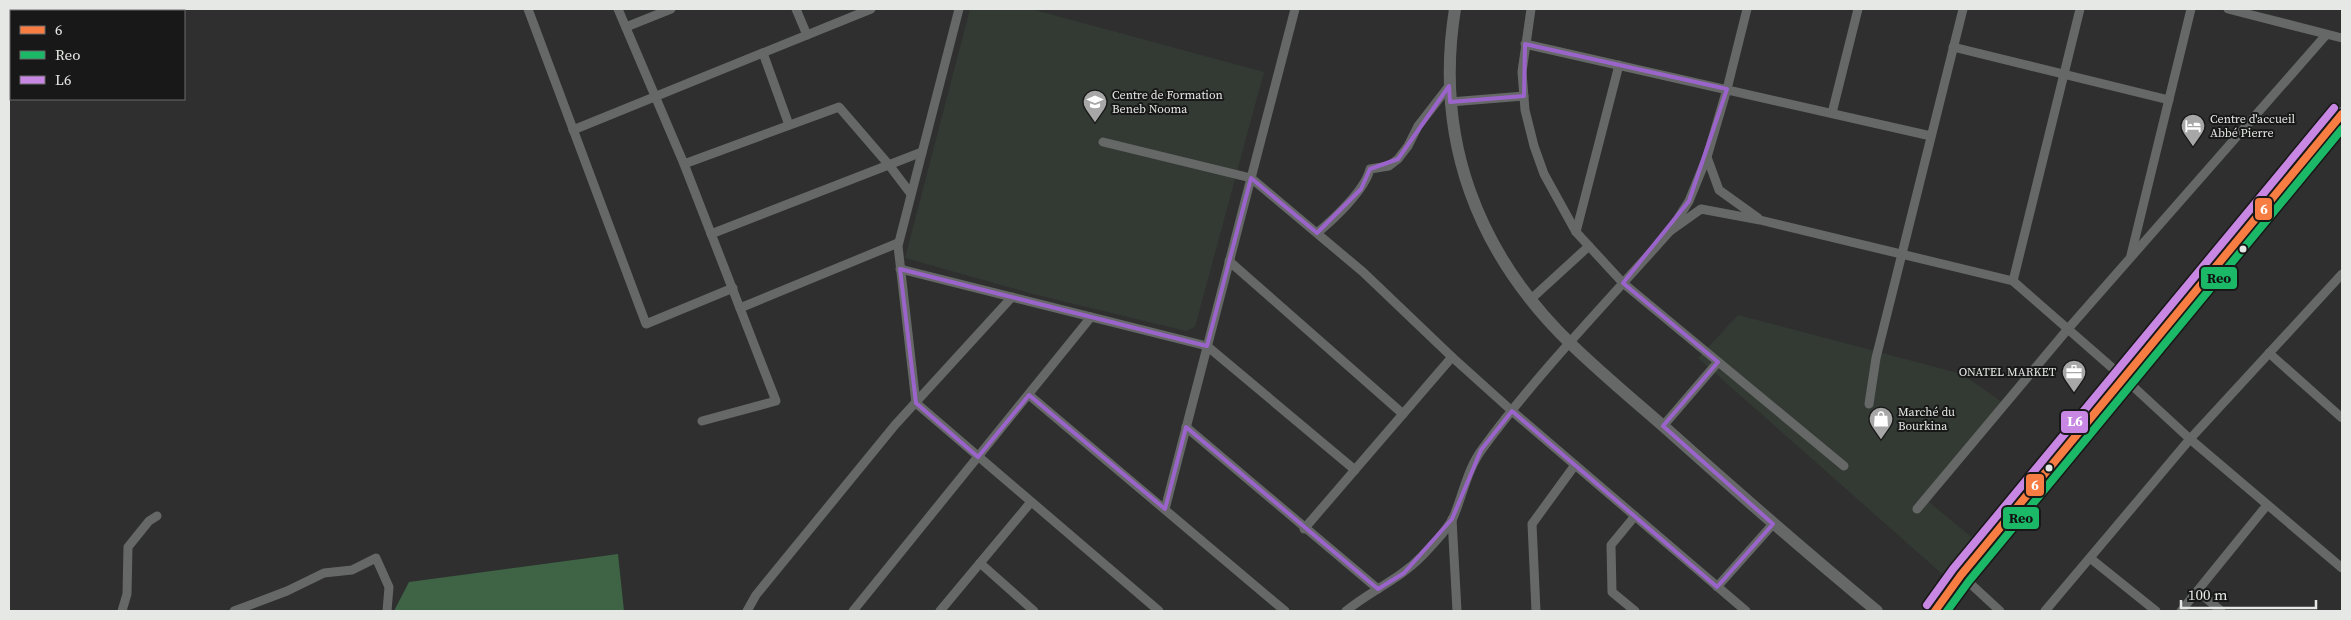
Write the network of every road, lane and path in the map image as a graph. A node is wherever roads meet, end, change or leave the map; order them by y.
1 (528, 9) edge
2 (618, 9) edge
3 (671, 9) edge
4 (796, 9) edge
5 (871, 9) edge
6 (959, 9) edge
7 (1295, 9) edge
8 (1455, 9) edge
9 (1532, 9) edge
10 (1746, 9) edge
11 (1858, 9) edge
12 (1963, 9) edge
13 (2080, 9) edge
14 (2191, 9) edge
15 (2228, 9) edge
16 (626, 27) junction
17 (807, 35) junction
18 (2326, 35) junction
19 (2342, 38) edge
20 (1525, 44) junction
21 (1953, 47) junction
22 (763, 53) junction
23 (1619, 65) junction
24 (2064, 74) junction
25 (1449, 86) junction
26 (1727, 90) junction
27 (1524, 96) junction
28 (655, 97) junction
29 (2169, 100) junction
30 (1450, 102) junction
31 (1832, 113) junction
32 (2342, 114) edge
33 (789, 125) junction
34 (573, 130) junction
35 (1931, 136) junction
36 (1103, 142) dead end
37 (922, 152) junction
38 (1707, 157) junction
39 (684, 164) junction
40 (889, 164) junction
41 (1251, 178) junction
42 (911, 194) junction
43 (1760, 220) junction
44 (1670, 230) junction
45 (1576, 232) junction
46 (1317, 233) junction
47 (711, 234) junction
48 (898, 243) junction
49 (1588, 246) junction
50 (1902, 255) junction
51 (2130, 258) junction
52 (1229, 262) junction
53 (900, 269) junction
54 (2340, 280) edge
55 (2013, 281) junction
56 (1623, 283) junction
57 (732, 288) junction
58 (1012, 297) junction
59 (1530, 300) junction
60 (740, 308) junction
61 (1090, 317) junction
62 (2067, 330) junction
63 (1570, 344) junction
64 (1207, 346) junction
65 (2269, 354) junction
66 (1452, 358) junction
67 (1718, 362) junction
68 (2125, 379) junction
69 (1029, 395) junction
70 (916, 404) junction
71 (1869, 404) dead end
72 (1512, 411) junction
73 (1403, 414) junction
74 (2342, 418) edge
75 (702, 421) dead end
76 (1662, 426) junction
77 (1186, 427) junction
78 (2190, 440) junction
79 (978, 457) junction
80 (1575, 465) junction
81 (1844, 466) dead end
82 (1355, 470) junction
83 (1031, 502) junction
84 (2268, 505) junction
85 (1165, 509) junction
86 (1917, 509) dead end
87 (157, 516) dead end
88 (1635, 516) junction
89 (1452, 519) junction
90 (1773, 524) junction
91 (1304, 529) junction
92 (2090, 558) junction
93 (980, 563) junction
94 (2341, 565) edge
95 (1961, 575) junction
96 (1718, 587) junction
97 (1378, 589) junction
98 (2198, 591) junction
99 (122, 611) edge
100 (234, 611) edge
101 (388, 611) edge
102 (747, 611) edge
103 (853, 611) edge
104 (940, 611) edge
105 (1034, 611) edge
106 (1159, 611) edge
107 (1285, 611) edge
108 (1346, 611) edge
109 (1457, 611) edge
110 (1536, 611) edge
111 (1635, 611) edge
112 (1746, 611) edge
113 (1877, 611) edge
114 (1935, 611) edge
115 (2000, 611) edge
116 (2045, 611) edge
117 (2156, 611) edge
118 (2181, 611) edge
119 (2221, 611) edge

1 - 34 street
2 - 16 street
3 - 16 street
4 - 17 street
5 - 17 street
6 - 37 street
7 - 41 street
8 - 25 street
9 - 20 street
10 - 26 street
11 - 31 street
12 - 21 street
13 - 24 street
14 - 29 street
15 - 18 street
16 - 28 street
17 - 22 street
18 - 19 street
18 - 51 street
20 - 23 street
20 - 27 street
21 - 24 street
21 - 35 street
22 - 28 street
22 - 33 street
23 - 26 street
23 - 45 street
24 - 29 street
24 - 55 street
25 - 30 street
25 - 46 street
26 - 31 street
26 - 38 street
27 - 30 street
27 - 45 street
28 - 34 street
28 - 39 street
29 - 51 street
30 - 59 street
31 - 35 street
32 - 68 main road
33 - 39 street
33 - 40 street
34 - 57 street
35 - 50 street
36 - 41 street
37 - 40 street
37 - 42 street
38 - 43 street
38 - 44 street
39 - 47 street
40 - 42 street
40 - 47 street
41 - 46 street
41 - 52 street
42 - 48 street
43 - 44 street
43 - 50 street
44 - 56 street
45 - 49 street
46 - 66 street
47 - 57 street
48 - 53 street
48 - 60 street
49 - 56 street
49 - 59 street
50 - 55 street
50 - 71 street
51 - 62 street
52 - 64 street
52 - 73 street
53 - 58 street
53 - 70 street
54 - 65 street
55 - 62 street
56 - 63 street
56 - 67 street
57 - 60 street
58 - 61 street
58 - 70 street
59 - 63 street
60 - 75 street
61 - 64 street
61 - 69 street
62 - 68 street
62 - 86 street
63 - 72 street
63 - 76 street
64 - 77 street
64 - 82 street
65 - 74 street
65 - 78 street
66 - 72 street
66 - 73 street
67 - 76 street
67 - 81 street
68 - 78 street
68 - 95 main road
69 - 79 street
69 - 85 street
70 - 79 street
70 - 102 street
72 - 80 street
72 - 89 street
73 - 82 street
76 - 90 street
77 - 85 street
77 - 91 street
78 - 84 street
78 - 92 street
79 - 83 street
79 - 103 street
80 - 88 street
80 - 110 street
82 - 91 street
83 - 93 street
83 - 106 street
84 - 94 street
84 - 98 street
85 - 107 street
87 - 99 street
88 - 96 street
88 - 111 street
89 - 97 street
89 - 109 street
90 - 96 street
90 - 113 street
91 - 97 street
92 - 116 street
92 - 117 street
93 - 104 street
93 - 105 street
95 - 114 main road
95 - 115 street
96 - 112 street
97 - 108 street
98 - 118 street
98 - 119 street
100 - 101 street

